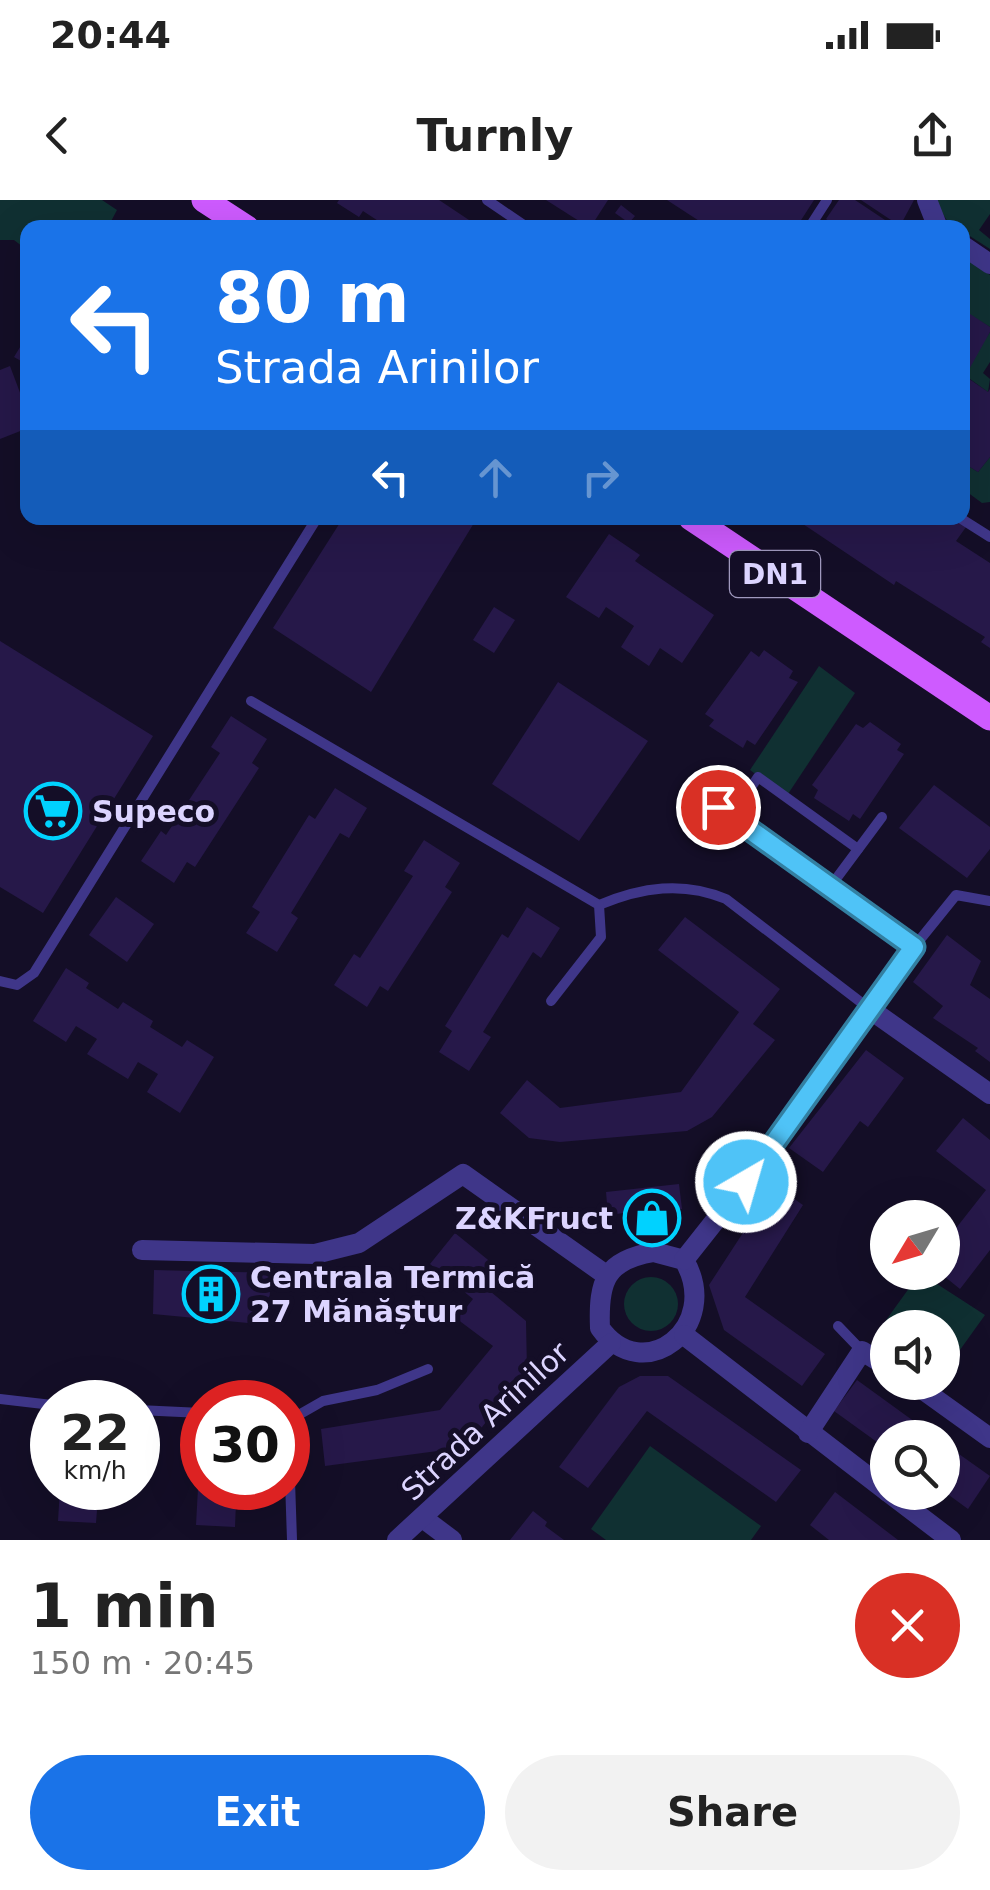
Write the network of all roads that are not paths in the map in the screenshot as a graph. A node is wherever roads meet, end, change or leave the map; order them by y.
1 (204, 200) edge
2 (487, 200) edge
3 (235, 220) edge
4 (516, 220) edge
5 (313, 525) edge
6 (702, 525) edge
7 (251, 701) dead end
8 (990, 718) edge
9 (718, 807) dead end
10 (732, 816) junction
11 (882, 816) dead end
12 (858, 849) junction
13 (830, 887) junction
14 (990, 901) edge
15 (599, 905) junction
16 (914, 947) junction
17 (0, 981) edge
18 (551, 1001) dead end
19 (871, 1010) junction
20 (990, 1094) edge
21 (142, 1250) dead end
22 (684, 1260) junction
23 (606, 1274) junction
24 (838, 1326) dead end
25 (684, 1336) junction
26 (611, 1343) junction
27 (862, 1351) junction
28 (870, 1356) edge
29 (428, 1368) dead end
30 (0, 1398) edge
31 (937, 1400) edge
32 (30, 1402) edge
33 (310, 1409) edge
34 (808, 1432) junction
35 (990, 1438) edge
36 (870, 1478) edge
37 (291, 1510) edge
38 (912, 1510) edge
39 (424, 1519) junction
40 (292, 1540) edge
41 (397, 1540) edge
42 (452, 1540) edge
43 (951, 1540) edge

1 - 3 main road
2 - 4 lane
5 - 17 lane
6 - 8 main road, DN1
7 - 15 lane
9 - 10 lane
10 - 12 lane
10 - 13 lane
11 - 12 lane
12 - 13 lane
13 - 16 lane
14 - 16 lane
15 - 18 lane
15 - 19 lane
16 - 19 lane
19 - 20 street
19 - 22 street
21 - 23 street
22 - 23 street
22 - 25 street
23 - 26 street, Strada Arinilor
24 - 27 lane
25 - 26 street, Strada Arinilor
25 - 34 street
26 - 39 street, Strada Arinilor
27 - 28 street
27 - 34 street
29 - 33 lane
30 - 32 lane
31 - 35 street
34 - 36 street
37 - 40 lane
38 - 43 street
39 - 41 street, Strada Arinilor
39 - 42 street

